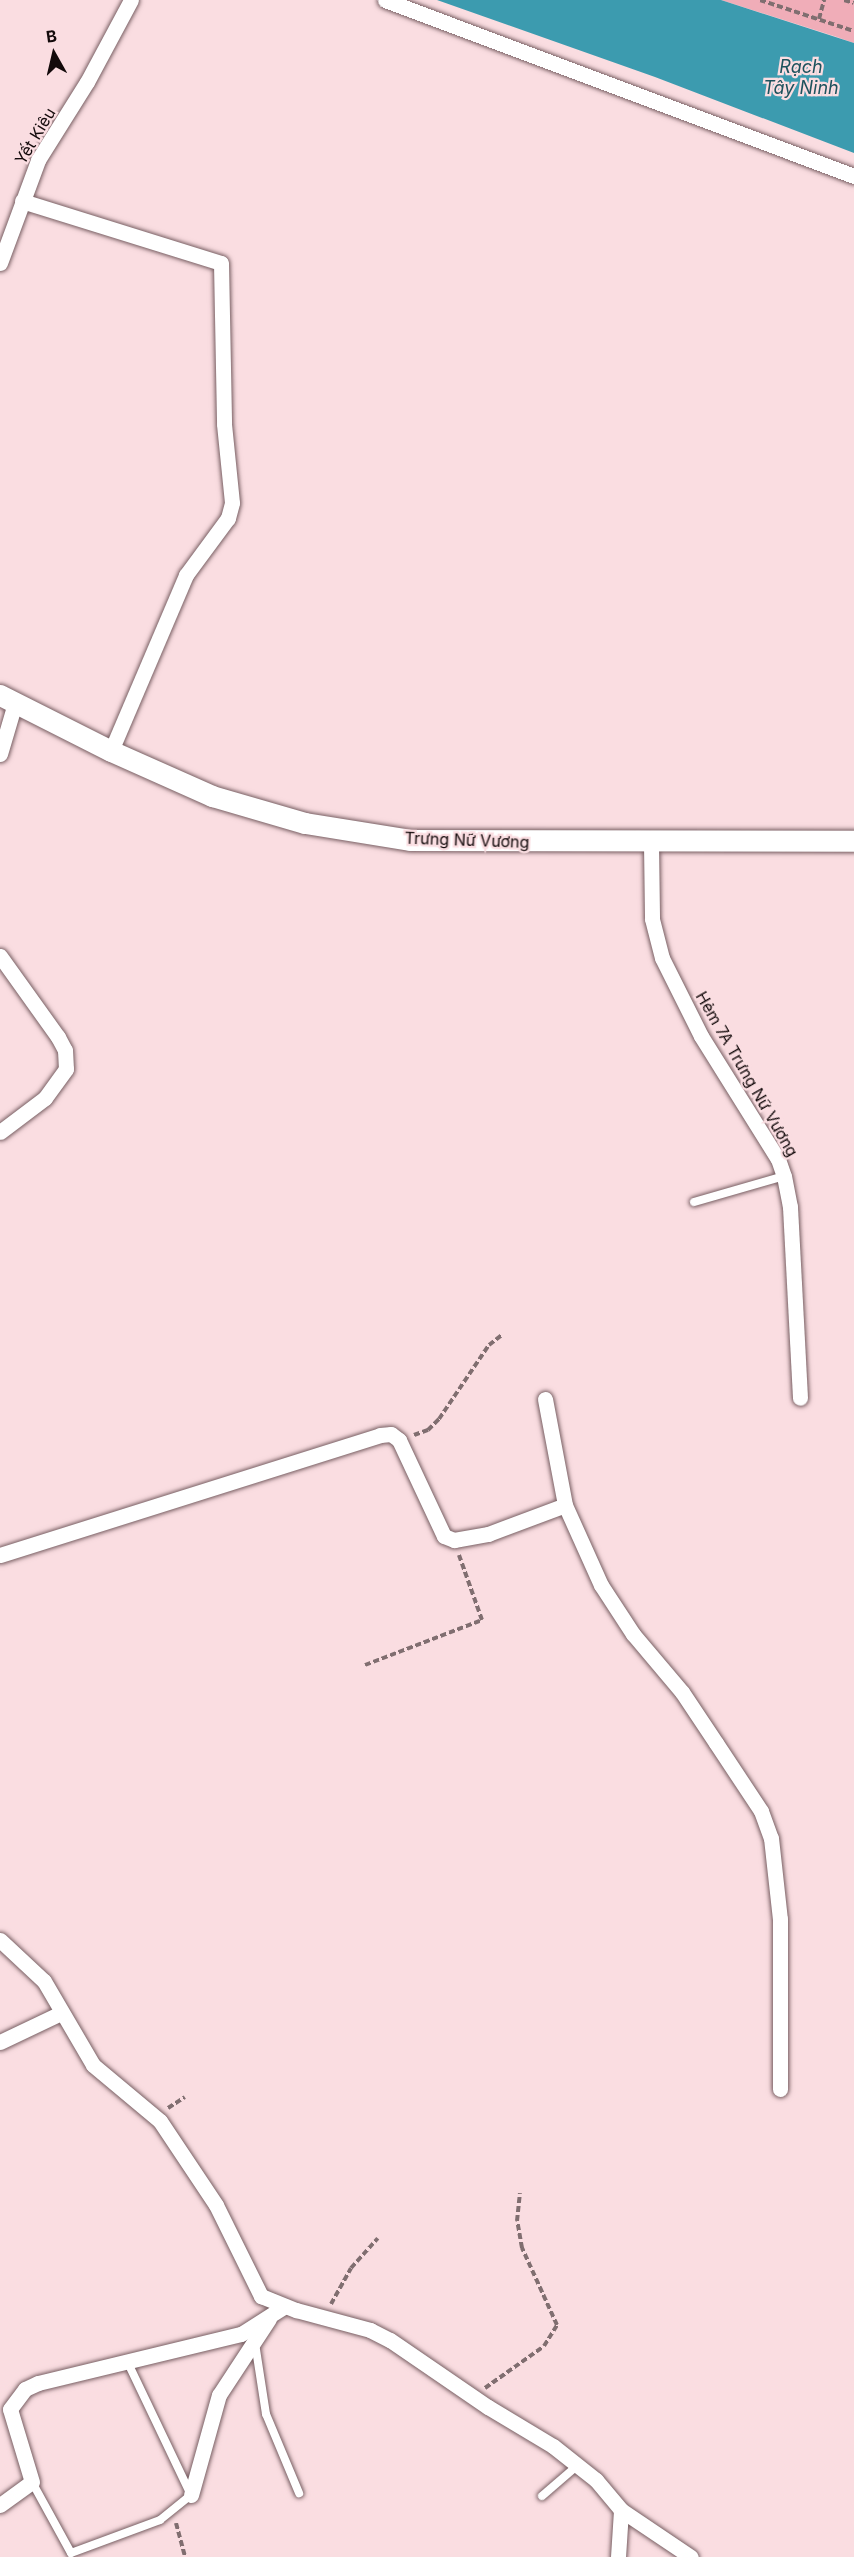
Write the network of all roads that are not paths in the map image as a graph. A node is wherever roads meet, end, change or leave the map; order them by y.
1 (131, 0) edge
2 (385, 0) edge
3 (854, 176) edge
4 (22, 201) junction
5 (0, 263) edge
6 (8, 699) edge
7 (111, 751) junction
8 (0, 754) edge
9 (854, 841) edge
10 (651, 844) junction
11 (0, 956) edge
12 (0, 1132) edge
13 (784, 1176) junction
14 (694, 1202) dead end
15 (800, 1398) dead end
16 (545, 1399) dead end
17 (565, 1504) junction
18 (0, 1556) edge
19 (0, 1940) edge
20 (62, 2013) junction
21 (0, 2042) edge
22 (780, 2089) dead end
23 (285, 2306) junction
24 (271, 2316) junction
25 (255, 2342) junction
26 (127, 2360) junction
27 (578, 2465) junction
28 (32, 2482) junction
29 (299, 2493) dead end
30 (191, 2495) junction
31 (542, 2496) dead end
32 (0, 2505) edge
33 (621, 2511) junction
34 (618, 2557) edge
35 (691, 2557) edge

1 - 4 street, Yết Kiêu
2 - 3 street
4 - 5 street, Yết Kiêu
4 - 7 street
6 - 7 main road, Trưng Nữ Vương
6 - 8 street
7 - 10 main road, Trưng Nữ Vương
9 - 10 main road, Trưng Nữ Vương
10 - 13 street, Hẻm 7A Trưng Nữ Vương
11 - 12 street
13 - 14 lane
13 - 15 street, Hẻm 7A Trưng Nữ Vương
16 - 17 street
17 - 18 street
17 - 22 street
19 - 20 street
20 - 21 street
20 - 23 street
23 - 24 street
23 - 27 street
24 - 25 street
24 - 26 street
25 - 29 lane
25 - 30 street
26 - 28 street
26 - 30 lane
27 - 31 lane
27 - 33 street
28 - 30 lane
28 - 32 street
33 - 34 street
33 - 35 street

